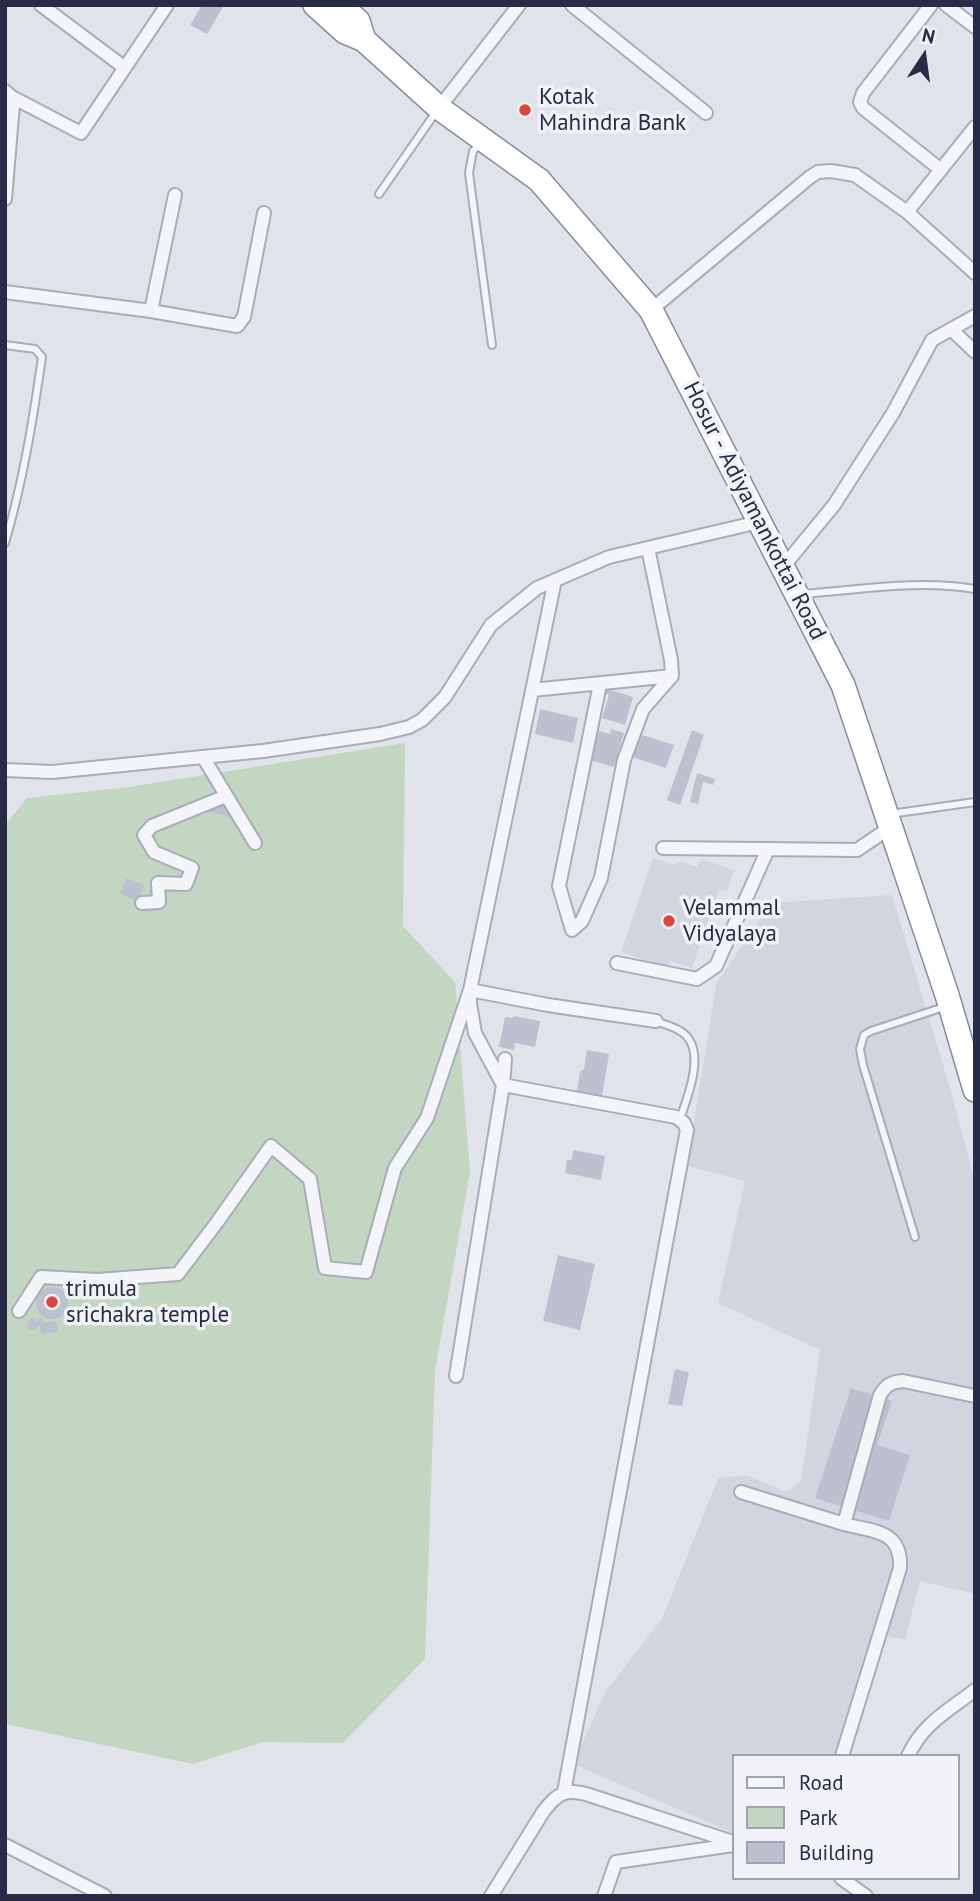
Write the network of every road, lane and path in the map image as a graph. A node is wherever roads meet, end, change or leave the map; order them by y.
1 (41, 5) edge
2 (167, 5) edge
3 (315, 5) edge
4 (340, 5) edge
5 (519, 5) edge
6 (572, 5) edge
7 (931, 5) edge
8 (946, 5) edge
9 (975, 27) edge
10 (364, 40) junction
11 (125, 68) junction
12 (8, 94) edge
13 (439, 108) junction
14 (706, 113) dead end
15 (975, 127) edge
16 (484, 140) junction
17 (941, 170) junction
18 (379, 194) dead end
19 (175, 195) dead end
20 (5, 199) edge
21 (907, 212) junction
22 (264, 213) dead end
23 (975, 273) edge
24 (5, 292) edge
25 (651, 310) junction
26 (151, 311) junction
27 (975, 316) edge
28 (951, 329) junction
29 (5, 345) edge
30 (492, 345) dead end
31 (975, 352) edge
32 (759, 522) junction
33 (5, 543) edge
34 (648, 548) junction
35 (783, 567) junction
36 (555, 580) junction
37 (975, 589) edge
38 (797, 594) junction
39 (672, 676) junction
40 (600, 684) junction
41 (532, 690) junction
42 (203, 757) junction
43 (5, 770) edge
44 (226, 796) junction
45 (975, 802) edge
46 (889, 821) junction
47 (255, 843) dead end
48 (663, 848) dead end
49 (768, 849) junction
50 (142, 903) dead end
51 (617, 963) dead end
52 (470, 990) junction
53 (950, 1005) junction
54 (656, 1021) joint
55 (505, 1059) dead end
56 (503, 1085) junction
57 (975, 1090) edge
58 (680, 1119) junction
59 (915, 1237) dead end
60 (19, 1311) dead end
61 (456, 1376) dead end
62 (975, 1396) edge
63 (741, 1492) dead end
64 (844, 1524) junction
65 (975, 1690) edge
66 (843, 1754) edge
67 (909, 1754) edge
68 (564, 1792) junction
69 (5, 1844) edge
70 (732, 1844) edge
71 (732, 1844) edge
72 (848, 1880) edge
73 (105, 1896) edge
74 (491, 1896) edge
75 (604, 1896) edge
76 (866, 1896) edge

1 - 11 street
2 - 11 street
3 - 10 highway, Hosur - Adiyamankottai Road
4 - 10 highway, Hosur - Adiyamankottai Road
5 - 13 street
6 - 14 street
7 - 17 street
8 - 9 street
10 - 13 highway, Hosur - Adiyamankottai Road
11 - 12 street
12 - 20 street
13 - 16 highway, Hosur - Adiyamankottai Road
13 - 18 lane
15 - 17 street
16 - 25 highway, Hosur - Adiyamankottai Road
16 - 30 lane
17 - 21 street
19 - 26 street
21 - 23 street
21 - 25 street
22 - 26 street
24 - 26 street
25 - 32 highway, Hosur - Adiyamankottai Road
27 - 28 street
28 - 31 street
28 - 35 street
29 - 33 lane
32 - 34 street
32 - 35 highway, Hosur - Adiyamankottai Road
34 - 36 street
34 - 39 street
35 - 38 highway, Hosur - Adiyamankottai Road
36 - 41 street
36 - 42 street
37 - 38 lane
38 - 46 highway, Hosur - Adiyamankottai Road
39 - 40 street
39 - 40 street
40 - 41 street
41 - 52 street
42 - 43 street
42 - 44 street
44 - 47 street
44 - 50 street
45 - 46 lane
46 - 49 street
46 - 53 highway, Hosur - Adiyamankottai Road
48 - 49 street
49 - 51 street
52 - 54 street
52 - 56 street
52 - 60 street
53 - 57 highway, Hosur - Adiyamankottai Road
53 - 59 lane
54 - 58 lane
55 - 56 street
56 - 58 street
56 - 61 street
58 - 68 street
62 - 64 street
63 - 64 street
64 - 66 street
65 - 67 street
68 - 70 street
68 - 74 street
69 - 73 street
71 - 75 street
72 - 76 street

